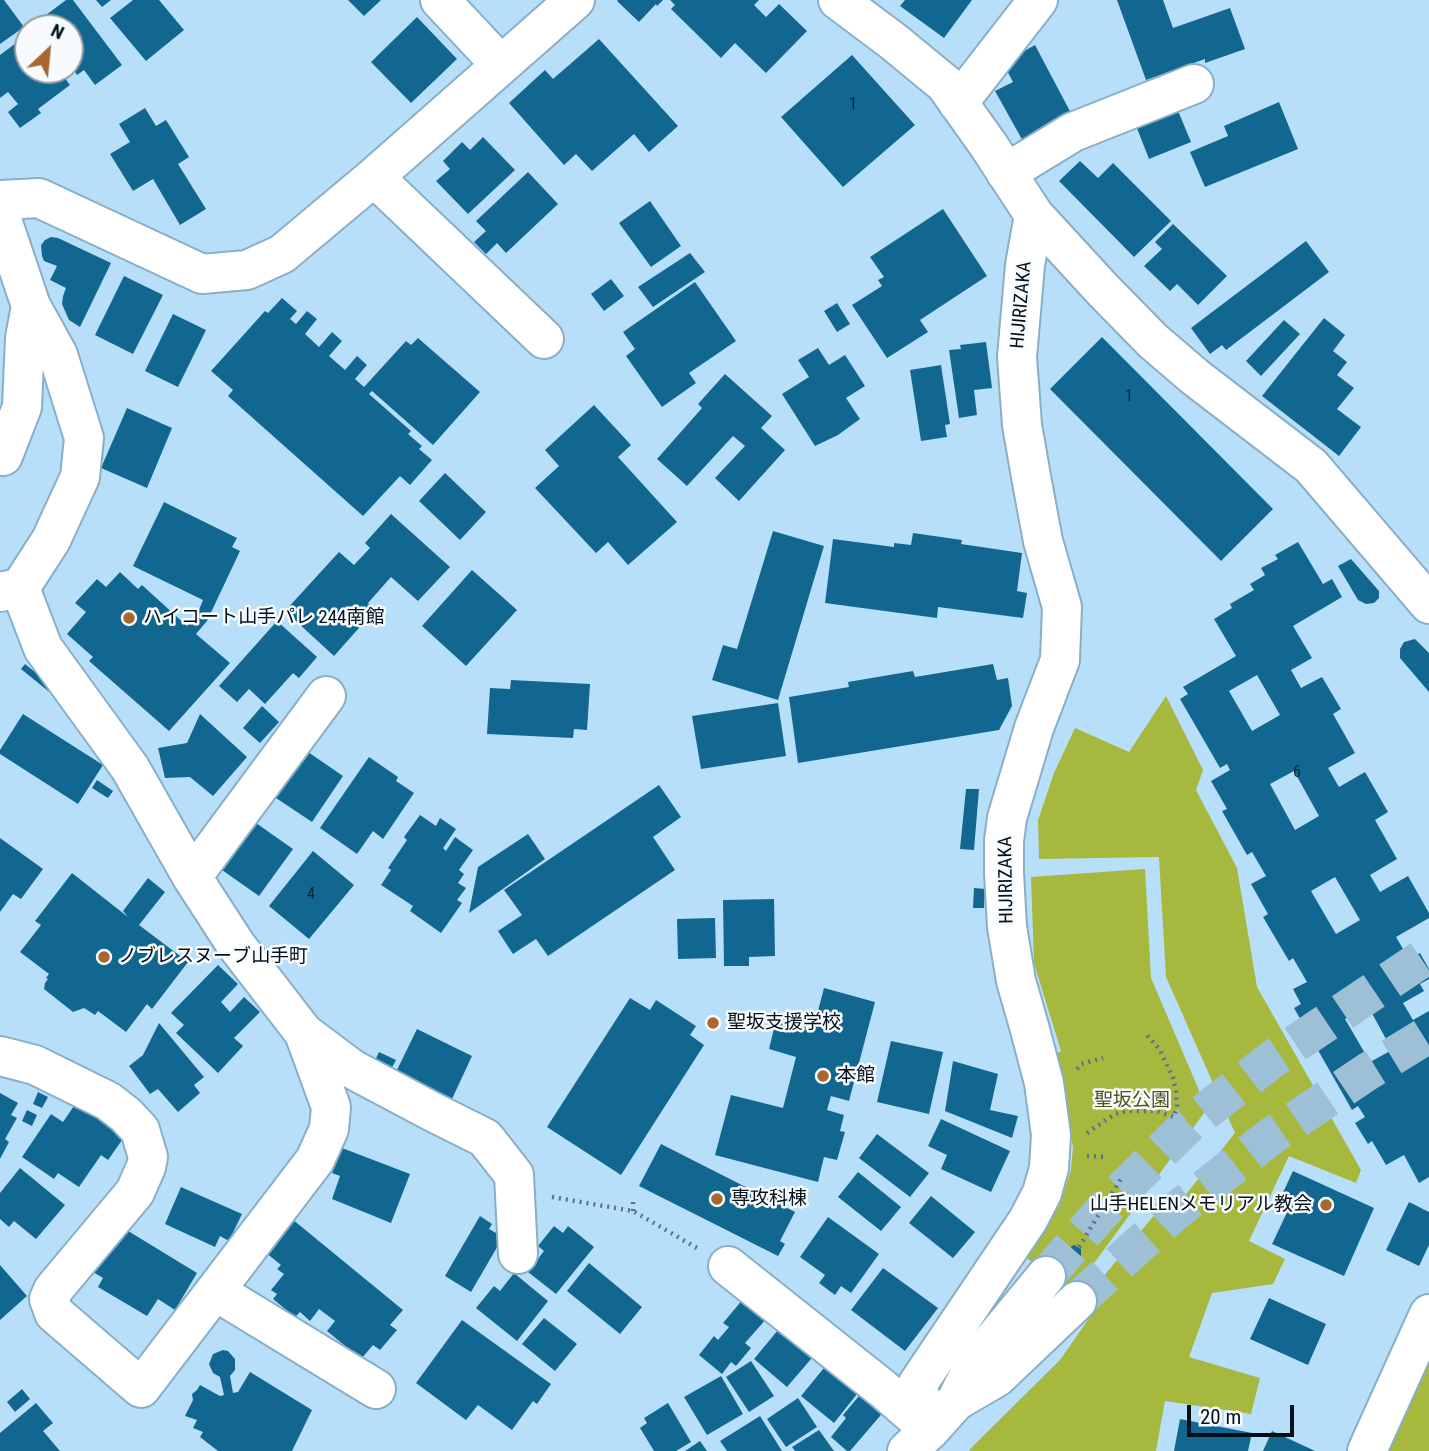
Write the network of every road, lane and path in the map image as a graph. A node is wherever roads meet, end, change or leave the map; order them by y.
1 (440, 0) edge
2 (575, 0) edge
3 (838, 0) edge
4 (1009, 0) edge
5 (1038, 0) edge
6 (500, 65) junction
7 (1194, 83) dead end
8 (952, 93) junction
9 (1006, 173) junction
10 (374, 177) junction
11 (0, 200) edge
12 (0, 214) edge
13 (1034, 215) junction
14 (31, 306) junction
15 (544, 339) dead end
16 (0, 455) edge
17 (10, 590) edge
18 (1429, 604) edge
19 (326, 696) dead end
20 (192, 877) junction
21 (304, 1033) junction
22 (1147, 1035) dead end
23 (0, 1056) edge
24 (1084, 1136) dead end
25 (514, 1175) junction
26 (1122, 1177) dead end
27 (633, 1198) dead end
28 (632, 1211) junction
29 (1079, 1247) dead end
30 (519, 1254) dead end
31 (728, 1266) joint
32 (1046, 1276) tunnel mouth
33 (215, 1291) junction
34 (1077, 1301) tunnel mouth
35 (1429, 1314) edge
36 (376, 1389) dead end
37 (956, 1401) junction
38 (918, 1441) edge
39 (1367, 1451) edge

1 - 6 street
2 - 6 street
3 - 8 street
4 - 8 street
5 - 8 street
6 - 10 street
7 - 9 street
8 - 9 street
9 - 13 street
10 - 11 street
10 - 15 street
12 - 14 street
13 - 18 street
13 - 38 street, HIJIRIZAKA
14 - 16 street
14 - 17 street
17 - 20 street
19 - 20 street
20 - 21 street
21 - 25 street
21 - 33 street
22 - 24 path
23 - 33 street
25 - 28 path
25 - 30 street
26 - 29 path
27 - 28 path
28 - 31 path
31 - 38 street
32 - 37 street
33 - 36 street
34 - 37 street
35 - 39 street
37 - 38 street

